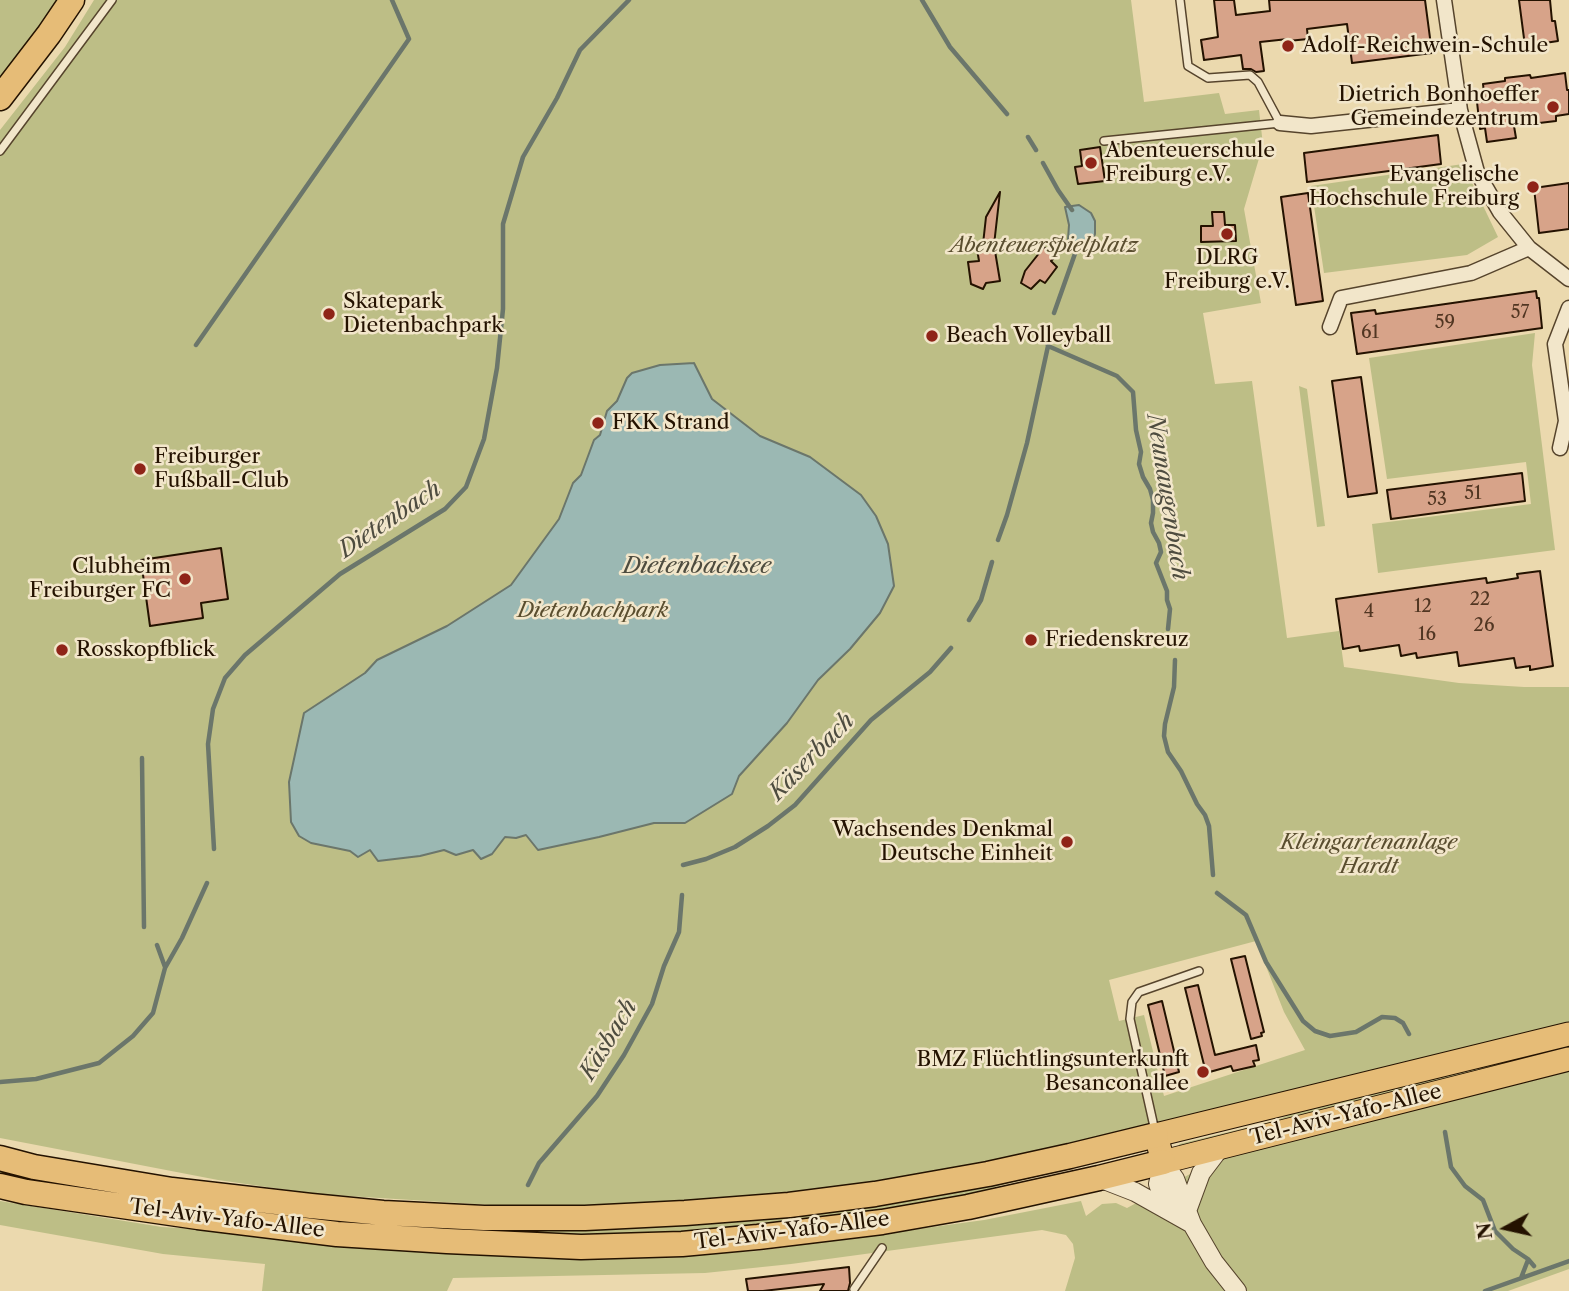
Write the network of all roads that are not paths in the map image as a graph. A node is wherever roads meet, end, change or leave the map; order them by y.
1 (72, 0) edge
2 (112, 0) edge
3 (1180, 0) edge
4 (1444, 0) edge
5 (0, 98) edge
6 (1460, 110) junction
7 (1280, 122) junction
8 (1104, 141) dead end
9 (0, 151) edge
10 (1529, 248) junction
11 (1569, 279) edge
12 (1569, 308) edge
13 (1330, 327) dead end
14 (1560, 448) dead end
15 (1199, 971) dead end
16 (1569, 1034) edge
17 (1569, 1059) edge
18 (1156, 1135) junction
19 (1220, 1148) junction
20 (0, 1158) edge
21 (1164, 1162) junction
22 (1099, 1178) junction
23 (0, 1186) edge
24 (1168, 1210) junction
25 (1189, 1218) junction
26 (882, 1248) dead end
27 (853, 1289) dead end
28 (1237, 1291) edge

1 - 5 highway
2 - 9 lane
3 - 7 lane
4 - 6 street
6 - 7 street
6 - 10 street
7 - 8 lane
10 - 11 street
10 - 13 street
12 - 14 street
15 - 18 lane
16 - 18 main road, Tel-Aviv-Yafo-Allee
17 - 19 main road, Tel-Aviv-Yafo-Allee
18 - 20 highway, Tel-Aviv-Yafo-Allee
18 - 21 main road
19 - 21 main road, Tel-Aviv-Yafo-Allee
19 - 25 street
21 - 22 highway, Tel-Aviv-Yafo-Allee
21 - 24 street
21 - 25 street
22 - 23 highway, Tel-Aviv-Yafo-Allee
22 - 24 street
24 - 25 street
25 - 28 street
26 - 27 lane

